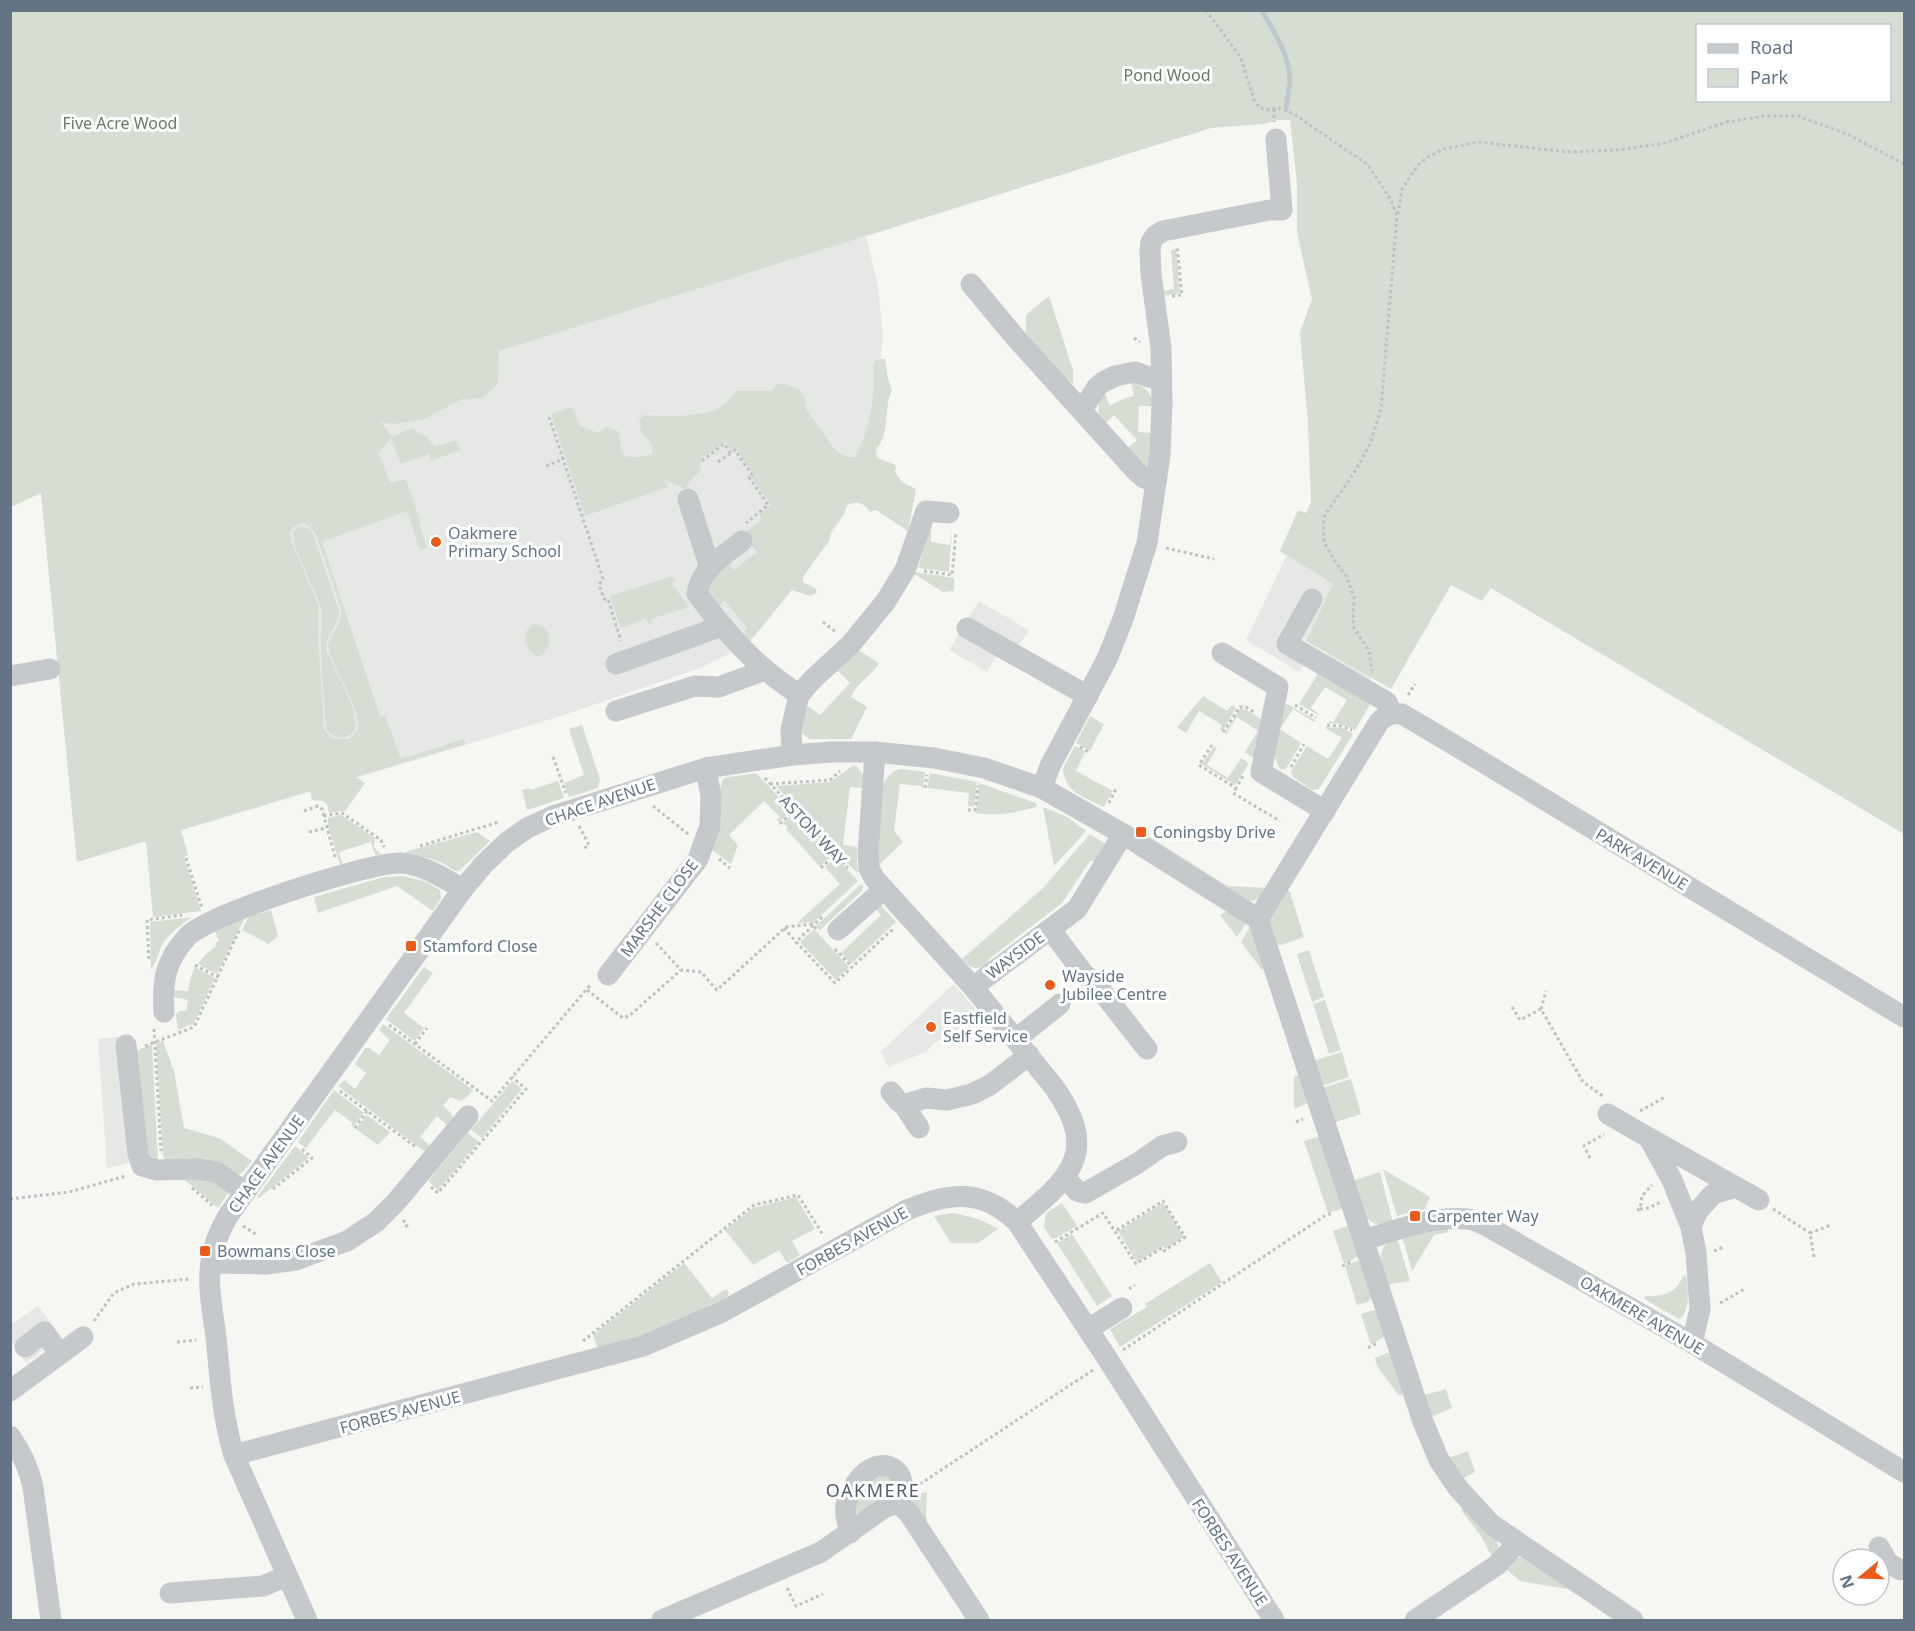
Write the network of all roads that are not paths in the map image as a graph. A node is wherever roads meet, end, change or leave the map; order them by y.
1 (1275, 129) road end
2 (971, 284) dead end
3 (1162, 378) junction
4 (1081, 408) junction
5 (1156, 481) junction
6 (688, 499) dead end
7 (949, 513) road end
8 (742, 541) road end
9 (710, 567) junction
10 (1312, 599) dead end
11 (722, 626) junction
12 (967, 628) dead end
13 (1222, 653) dead end
14 (620, 657) road end
15 (50, 669) dead end
16 (765, 670) junction
17 (10, 676) edge
18 (799, 695) junction
19 (1088, 696) junction
20 (616, 711) dead end
21 (1391, 712) junction
22 (875, 752) junction
23 (792, 755) junction
24 (706, 768) junction
25 (1042, 788) junction
26 (1325, 811) junction
27 (1123, 834) junction
28 (879, 884) junction
29 (463, 889) junction
30 (1258, 919) junction
31 (1050, 929) junction
32 (838, 930) dead end
33 (608, 975) road end
34 (974, 987) junction
35 (1059, 1004) dead end
36 (164, 1012) dead end
37 (1905, 1017) edge
38 (126, 1045) dead end
39 (1022, 1047) junction
40 (1147, 1048) dead end
41 (1609, 1115) road end
42 (468, 1116) dead end
43 (919, 1128) dead end
44 (1649, 1138) junction
45 (1177, 1142) dead end
46 (1065, 1177) junction
47 (1736, 1187) junction
48 (245, 1192) junction
49 (1763, 1202) road end
50 (1017, 1222) junction
51 (1691, 1227) junction
52 (1364, 1240) junction
53 (210, 1270) junction
54 (1122, 1308) dead end
55 (1088, 1329) junction
56 (83, 1337) road end
57 (1692, 1343) junction
58 (25, 1347) dead end
59 (60, 1354) junction
60 (10, 1390) edge
61 (10, 1436) edge
62 (234, 1455) junction
63 (1905, 1472) edge
64 (900, 1498) junction
65 (850, 1533) junction
66 (1518, 1542) junction
67 (287, 1576) junction
68 (170, 1593) dead end
69 (51, 1620) edge
70 (306, 1620) edge
71 (662, 1620) edge
72 (979, 1620) edge
73 (1274, 1620) edge
74 (1415, 1620) edge
75 (1633, 1620) edge

1 - 3 street
2 - 4 street
3 - 4 street
3 - 5 street
4 - 5 street
5 - 19 street
6 - 9 street
7 - 18 street
8 - 9 street
9 - 11 street
10 - 21 street
11 - 14 street
11 - 16 street
12 - 19 street
13 - 26 street
15 - 17 street
16 - 18 street
16 - 20 street
18 - 23 street
19 - 25 street
21 - 26 street
21 - 37 street, PARK AVENUE
22 - 23 street, CHACE AVENUE
22 - 25 street, CHACE AVENUE
22 - 28 street, ASTON WAY
23 - 24 street, CHACE AVENUE
24 - 29 street, CHACE AVENUE
24 - 33 street, MARSHE CLOSE
25 - 27 street, CHACE AVENUE
26 - 30 street
27 - 30 street, CHACE AVENUE
27 - 31 street, WAYSIDE
28 - 32 street
28 - 34 street
29 - 36 street
29 - 48 street, CHACE AVENUE
30 - 52 street
31 - 34 street, WAYSIDE
31 - 40 street
34 - 39 street, WAYSIDE
35 - 39 street
38 - 48 street
39 - 43 street
39 - 46 street, WAYSIDE
41 - 44 street
42 - 53 street
44 - 47 street
44 - 51 street
45 - 46 street
46 - 50 street, WAYSIDE
47 - 49 street
47 - 51 street
48 - 53 street, CHACE AVENUE
50 - 55 street, FORBES AVENUE
50 - 62 street, FORBES AVENUE
51 - 57 street
52 - 57 street, OAKMERE AVENUE
52 - 66 street
53 - 62 street, CHACE AVENUE
54 - 55 street
55 - 73 street, FORBES AVENUE
56 - 59 street
57 - 63 street, OAKMERE AVENUE
58 - 59 street
59 - 60 street
61 - 69 street
62 - 67 street, CHACE AVENUE
64 - 65 street
64 - 65 street
64 - 72 street
65 - 71 street
66 - 74 street
66 - 75 street
67 - 68 street
67 - 70 street, CHACE AVENUE

